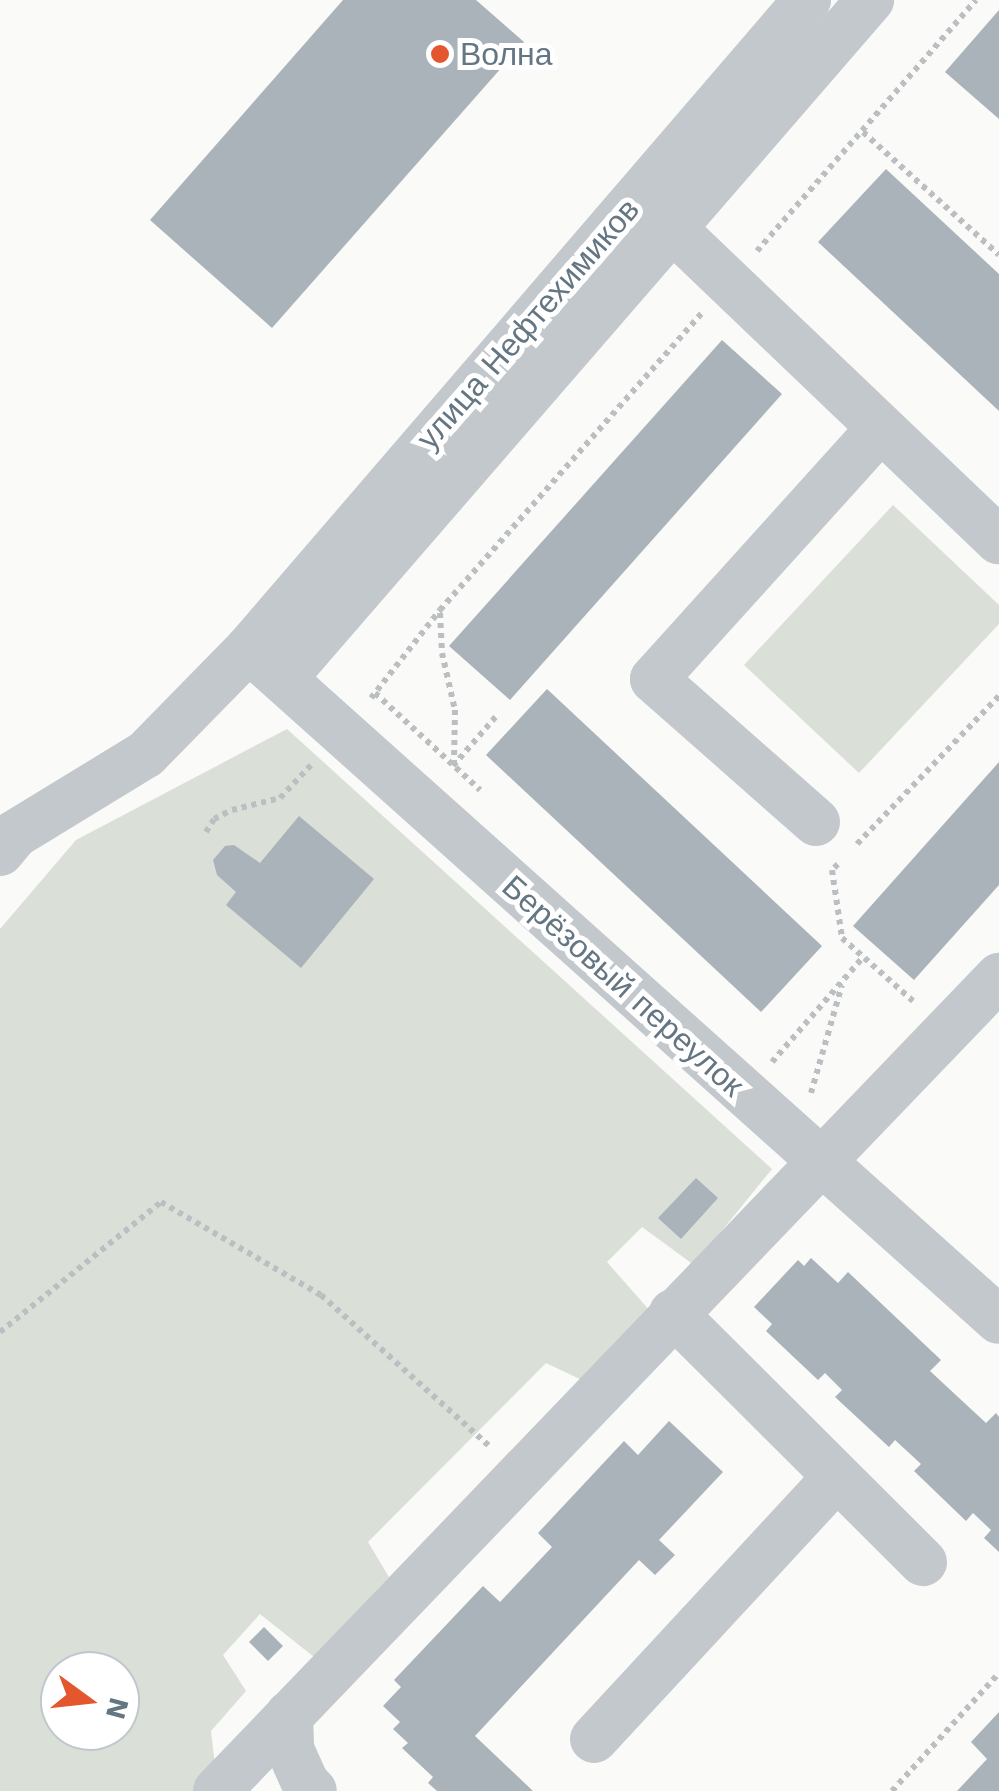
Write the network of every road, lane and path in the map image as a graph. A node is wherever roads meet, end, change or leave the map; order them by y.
1 (807, 0) edge
2 (870, 0) edge
3 (976, 0) edge
4 (864, 132) junction
5 (638, 196) junction
6 (672, 228) junction
7 (999, 255) edge
8 (730, 281) junction
9 (879, 430) junction
10 (999, 540) edge
11 (440, 610) junction
12 (266, 664) junction
13 (999, 696) edge
14 (498, 714) dead end
15 (343, 732) junction
16 (454, 765) junction
17 (420, 805) junction
18 (816, 822) dead end
19 (206, 832) dead end
20 (0, 852) edge
21 (864, 956) junction
22 (999, 977) edge
23 (843, 981) junction
24 (948, 1032) junction
25 (768, 1067) dead end
26 (808, 1104) dead end
27 (823, 1165) junction
28 (674, 1313) junction
29 (999, 1320) edge
30 (0, 1332) edge
31 (520, 1473) junction
32 (837, 1477) junction
33 (924, 1562) dead end
34 (999, 1673) edge
35 (289, 1714) junction
36 (594, 1740) dead end
37 (217, 1791) edge
38 (313, 1791) edge
39 (892, 1791) edge

1 - 5 street, улица Нефтехимиков
2 - 6 street
3 - 4 path
4 - 7 path
4 - 8 path
5 - 6 street
5 - 12 street, улица Нефтехимиков
6 - 8 street
6 - 12 street
8 - 9 street
8 - 11 path
9 - 10 street
9 - 18 street
11 - 15 path
11 - 16 path
12 - 15 street, Берёзовый переулок
12 - 20 street
13 - 21 path
14 - 16 path
15 - 17 street, Берёзовый переулок
15 - 19 path
16 - 17 path
17 - 27 street, Берёзовый переулок
21 - 23 path
21 - 24 path
22 - 24 street
23 - 25 path
23 - 26 path
24 - 27 street
27 - 28 street
27 - 29 street, Берёзовый переулок
28 - 31 street
28 - 32 street
30 - 31 path
31 - 35 street
32 - 33 street
32 - 36 street
34 - 39 path
35 - 37 street
35 - 38 street

